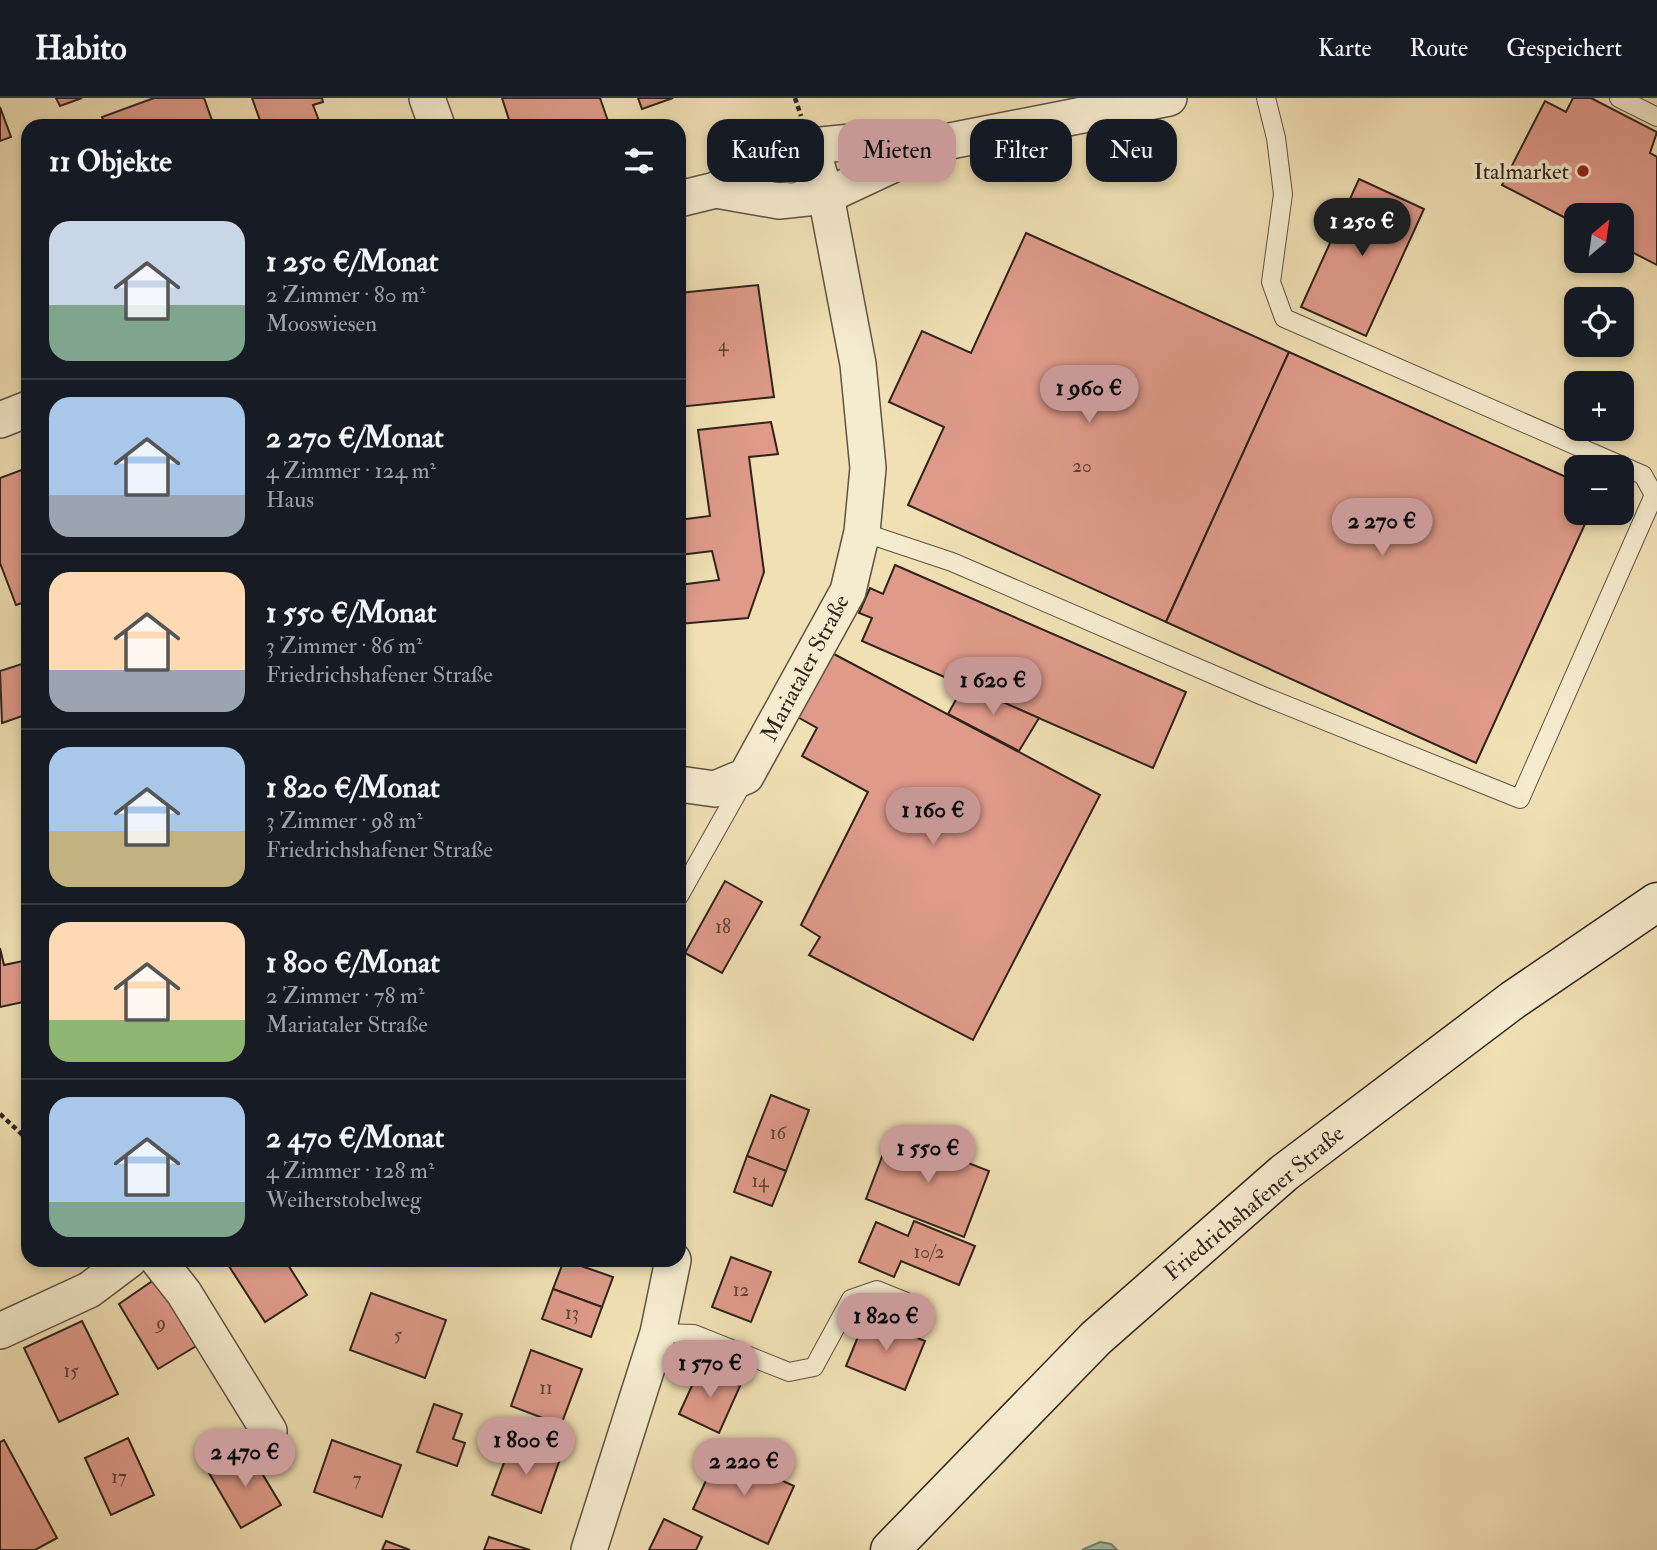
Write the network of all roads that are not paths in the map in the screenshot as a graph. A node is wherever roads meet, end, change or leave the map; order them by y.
1 (427, 98) edge
2 (1168, 98) edge
3 (1266, 98) edge
4 (1619, 98) edge
5 (1657, 117) edge
6 (434, 119) edge
7 (956, 140) edge
8 (728, 182) edge
9 (822, 182) edge
10 (856, 182) edge
11 (716, 190) junction
12 (826, 196) junction
13 (686, 197) edge
14 (21, 412) edge
15 (0, 419) edge
16 (862, 533) junction
17 (746, 776) junction
18 (686, 785) edge
19 (686, 884) edge
20 (1657, 902) edge
21 (120, 1267) edge
22 (164, 1267) edge
23 (672, 1267) edge
24 (919, 1307) dead end
25 (0, 1331) edge
26 (658, 1334) junction
27 (269, 1431) dead end
28 (589, 1550) edge
29 (890, 1550) edge

1 - 6 street
2 - 7 street
3 - 16 lane
4 - 5 lane
8 - 11 street
9 - 12 street, Mariataler Straße
10 - 12 street
11 - 12 street
11 - 13 street
12 - 16 street, Mariataler Straße
14 - 15 street
16 - 17 street, Mariataler Straße
17 - 18 street
17 - 19 lane
20 - 29 main road, Friedrichshafener Straße
21 - 25 street
22 - 27 street
23 - 26 street
24 - 26 lane
26 - 28 street

